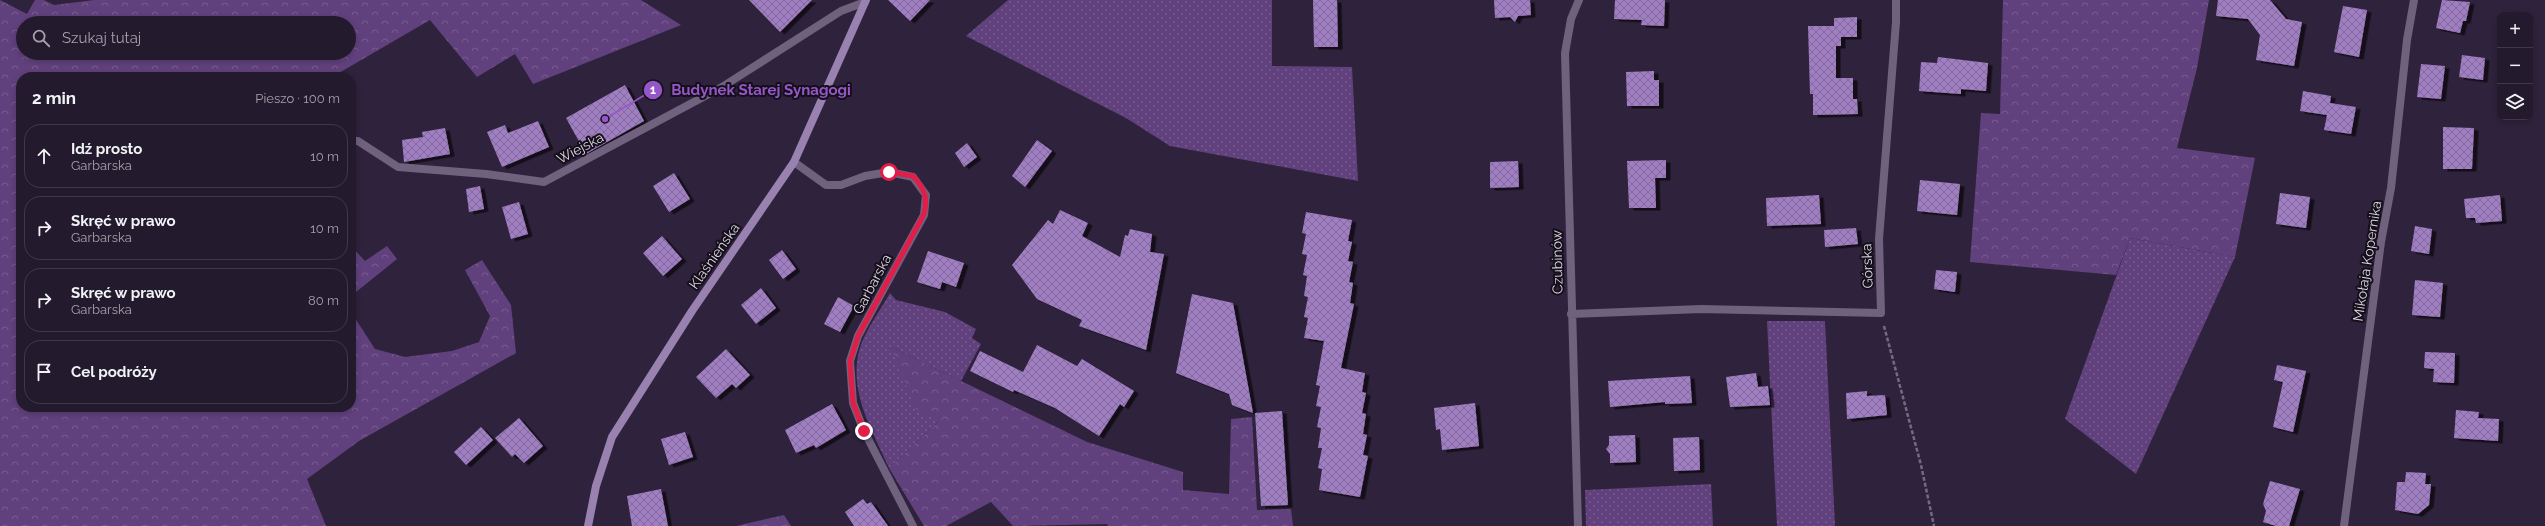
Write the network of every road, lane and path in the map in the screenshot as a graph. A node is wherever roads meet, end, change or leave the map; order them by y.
1 (1579, 0) edge
2 (1896, 0) edge
3 (2414, 0) edge
4 (866, 1) edge
5 (356, 141) edge
6 (794, 162) junction
7 (1881, 313) junction
8 (1571, 314) junction
9 (588, 526) edge
10 (913, 526) edge
11 (1578, 526) edge
12 (1934, 526) edge
13 (2344, 526) edge

1 - 8 street, Czubinów
2 - 7 street, Górska
3 - 13 street, Mikołaja Kopernika
4 - 5 street, Wiejska
4 - 6 street, Klaśnieńska
6 - 9 street, Klaśnieńska
6 - 10 street, Garbarska
7 - 8 street
7 - 12 path
8 - 11 street, Czubinów

